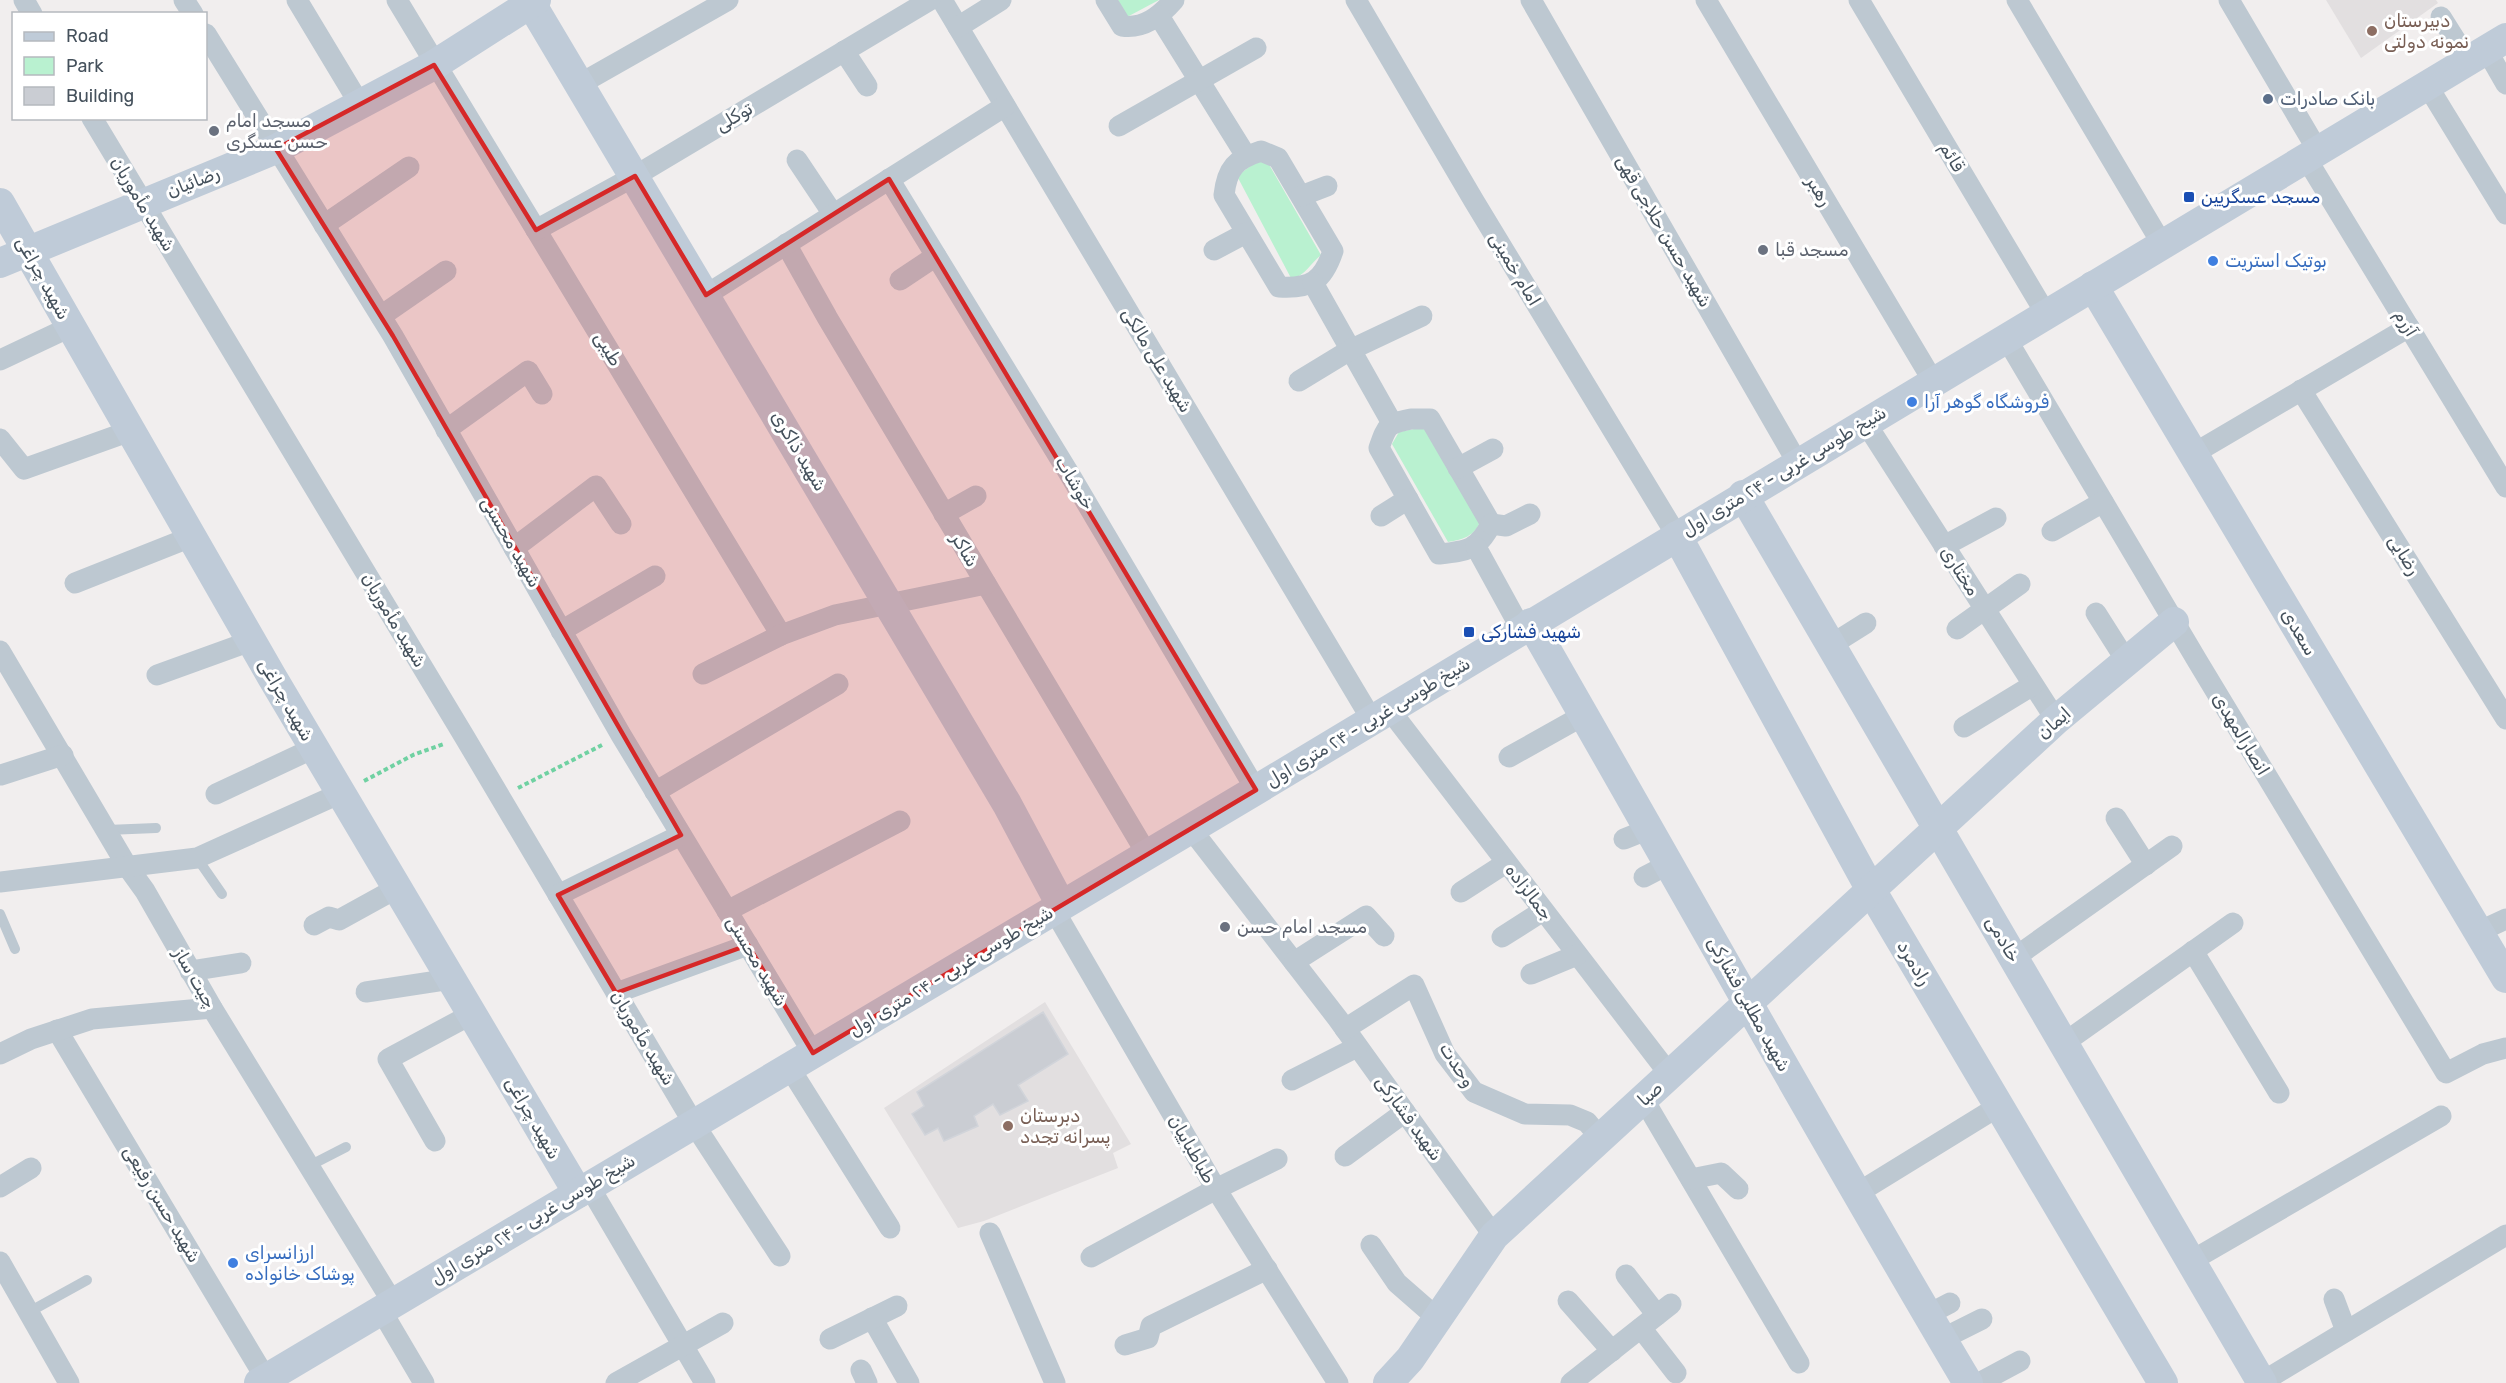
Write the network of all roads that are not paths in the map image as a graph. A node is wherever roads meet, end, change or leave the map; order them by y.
1 (297, 0) edge
2 (397, 0) edge
3 (728, 0) edge
4 (930, 0) edge
5 (942, 0) edge
6 (1000, 0) edge
7 (1106, 0) edge
8 (1174, 0) edge
9 (1356, 0) edge
10 (1531, 0) edge
11 (1706, 0) edge
12 (1859, 0) edge
13 (2017, 0) edge
14 (2229, 0) edge
15 (532, 1) edge
16 (1159, 16) junction
17 (2441, 17) dead end
18 (958, 27) junction
19 (207, 36) edge
20 (1256, 48) dead end
21 (2487, 49) edge
22 (844, 51) junction
23 (434, 65) junction
24 (1198, 80) junction
25 (580, 84) junction
26 (2506, 84) edge
27 (2427, 85) junction
28 (867, 86) dead end
29 (359, 103) junction
30 (1005, 106) junction
31 (93, 120) edge
32 (1119, 126) dead end
33 (276, 149) junction
34 (2312, 154) junction
35 (1246, 156) junction
36 (797, 160) dead end
37 (409, 167) dead end
38 (635, 176) junction
39 (889, 179) junction
40 (1327, 186) dead end
41 (1301, 196) junction
42 (0, 203) edge
43 (143, 203) junction
44 (833, 214) junction
45 (2506, 214) edge
46 (324, 225) junction
47 (536, 231) junction
48 (1246, 233) junction
49 (786, 244) junction
50 (2162, 244) junction
51 (1214, 250) dead end
52 (28, 251) junction
53 (936, 256) junction
54 (0, 263) edge
55 (446, 271) dead end
56 (900, 280) dead end
57 (1313, 283) junction
58 (2093, 286) junction
59 (706, 295) junction
60 (2046, 314) junction
61 (381, 316) junction
62 (1422, 316) dead end
63 (70, 327) junction
64 (2409, 327) junction
65 (2006, 338) junction
66 (1350, 350) junction
67 (0, 360) edge
68 (1299, 381) dead end
69 (1933, 381) junction
70 (2301, 390) junction
71 (542, 394) dead end
72 (1865, 422) junction
73 (1392, 423) junction
74 (446, 430) junction
75 (130, 431) junction
76 (0, 439) edge
77 (1493, 449) dead end
78 (2193, 454) junction
79 (1797, 462) junction
80 (1458, 468) junction
81 (2506, 487) edge
82 (1743, 495) junction
83 (976, 496) dead end
84 (1408, 499) junction
85 (2103, 502) junction
86 (944, 514) junction
87 (1530, 514) dead end
88 (1381, 516) dead end
89 (1996, 518) dead end
90 (621, 524) dead end
91 (1491, 524) junction
92 (2052, 531) dead end
93 (1677, 536) junction
94 (191, 537) junction
95 (1944, 546) junction
96 (1476, 547) junction
97 (514, 548) junction
98 (655, 576) dead end
99 (75, 583) dead end
100 (986, 584) junction
101 (2020, 584) dead end
102 (888, 602) junction
103 (1984, 609) junction
104 (2096, 613) dead end
105 (2174, 622) junction
106 (1866, 623) dead end
107 (1526, 626) junction
108 (1957, 629) dead end
109 (561, 631) junction
110 (781, 635) junction
111 (251, 641) junction
112 (1831, 645) junction
113 (0, 651) edge
114 (2127, 662) junction
115 (703, 674) dead end
116 (157, 675) dead end
117 (838, 684) dead end
118 (2033, 685) junction
119 (1380, 714) junction
120 (1584, 715) junction
121 (2056, 720) junction
122 (2506, 720) edge
123 (1964, 727) dead end
124 (314, 748) junction
125 (63, 755) junction
126 (1509, 757) dead end
127 (1, 775) edge
128 (1256, 790) junction
129 (656, 792) junction
130 (341, 793) junction
131 (216, 794) dead end
132 (2116, 818) dead end
133 (900, 822) dead end
134 (156, 828) dead end
135 (1938, 828) junction
136 (1191, 829) junction
137 (106, 831) junction
138 (681, 835) junction
139 (2172, 846) dead end
140 (1147, 854) junction
141 (197, 858) junction
142 (1506, 863) junction
143 (2146, 865) junction
144 (127, 866) junction
145 (0, 882) edge
146 (397, 888) junction
147 (1871, 890) junction
148 (1461, 892) dead end
149 (222, 894) dead end
150 (558, 894) junction
151 (1058, 907) junction
152 (727, 911) junction
153 (1543, 911) junction
154 (0, 914) edge
155 (2506, 919) edge
156 (2233, 923) dead end
157 (314, 925) dead end
158 (2478, 932) junction
159 (1384, 936) dead end
160 (1502, 937) dead end
161 (748, 945) junction
162 (15, 949) dead end
163 (2193, 951) junction
164 (1577, 955) junction
165 (2014, 958) junction
166 (1294, 962) junction
167 (241, 963) dead end
168 (190, 970) junction
169 (1531, 974) dead end
170 (2506, 978) edge
171 (452, 979) junction
172 (366, 992) dead end
173 (616, 993) junction
174 (1749, 1002) junction
175 (212, 1008) junction
176 (472, 1014) junction
177 (1345, 1029) junction
178 (57, 1030) junction
179 (2064, 1043) junction
180 (1357, 1047) junction
181 (2506, 1048) edge
182 (0, 1054) edge
183 (801, 1060) junction
184 (1670, 1075) junction
185 (1292, 1080) dead end
186 (2279, 1093) dead end
187 (1644, 1100) junction
188 (1999, 1106) junction
189 (1405, 1113) junction
190 (2441, 1116) dead end
191 (694, 1124) junction
192 (1600, 1139) junction
193 (435, 1141) dead end
194 (346, 1147) dead end
195 (1345, 1156) dead end
196 (1277, 1159) dead end
197 (309, 1166) junction
198 (32, 1168) dead end
199 (1691, 1179) junction
200 (0, 1187) edge
201 (1216, 1188) junction
202 (1738, 1188) dead end
203 (583, 1189) junction
204 (1856, 1194) junction
205 (890, 1228) dead end
206 (990, 1233) dead end
207 (2506, 1235) edge
208 (1494, 1236) junction
209 (1371, 1245) dead end
210 (780, 1256) dead end
211 (1091, 1257) dead end
212 (2191, 1261) junction
213 (0, 1262) edge
214 (1267, 1269) junction
215 (1626, 1275) dead end
216 (87, 1280) dead end
217 (2334, 1299) dead end
218 (1568, 1301) dead end
219 (387, 1306) junction
220 (897, 1306) dead end
221 (29, 1312) junction
222 (1657, 1316) junction
223 (872, 1318) junction
224 (1437, 1318) junction
225 (1940, 1319) junction
226 (1982, 1319) dead end
227 (723, 1323) dead end
228 (2346, 1331) junction
229 (830, 1339) dead end
230 (682, 1344) junction
231 (1125, 1346) dead end
232 (1612, 1351) junction
233 (2020, 1361) dead end
234 (1799, 1363) dead end
235 (1676, 1373) dead end
236 (278, 1377) edge
237 (69, 1383) edge
238 (424, 1383) edge
239 (616, 1383) edge
240 (705, 1383) edge
241 (909, 1383) edge
242 (1055, 1383) edge
243 (1338, 1383) edge
244 (1388, 1383) edge
245 (1571, 1383) edge
246 (1968, 1383) edge
247 (1979, 1383) edge
248 (2163, 1383) edge
249 (2262, 1383) edge

1 - 29 street
2 - 23 street, طیبی
3 - 25 street
4 - 22 street, توکلی
5 - 18 street, شهید علی مالکی
6 - 18 street
7 - 16 street
8 - 16 street
9 - 93 street, امام خمینی
10 - 79 street, شهید حسن حلاجی قهی
11 - 69 street, رهبر
12 - 60 street, قائم
13 - 50 street
14 - 34 street, آزرم
15 - 23 street, رضائیان
15 - 25 street, شهید ذاکری
16 - 24 street
17 - 21 street
18 - 30 street, شهید علی مالکی
19 - 33 street, شهید محسنی
20 - 24 street
21 - 26 street
21 - 27 street, شیخ طوسی غربی - ۲۴ متری اول
22 - 28 street
22 - 38 street, توکلی
23 - 29 street, رضائیان
23 - 47 street, طیبی
24 - 32 street
24 - 35 street
25 - 38 street, شهید ذاکری
27 - 34 street, شیخ طوسی غربی - ۲۴ متری اول
27 - 45 street
29 - 33 street, رضائیان
30 - 39 street
30 - 119 street, شهید علی مالکی
31 - 43 street, شهید مأموریان
33 - 43 street, رضائیان
33 - 46 street, شهید محسنی
34 - 50 street, شیخ طوسی غربی - ۲۴ متری اول
34 - 64 street, آزرم
35 - 41 street
35 - 48 street
36 - 44 street
37 - 46 street
38 - 47 street, توکلی
38 - 59 street, شهید ذاکری
39 - 44 street
39 - 53 street, خوشاب
40 - 41 street
41 - 57 street
42 - 52 street, شهید چراغی
43 - 52 street, رضائیان
43 - 150 street, شهید مأموریان
44 - 49 street
46 - 61 street, شهید محسنی
47 - 110 street, طیبی
48 - 51 street
48 - 57 street
49 - 59 street
49 - 86 street, شاکر
50 - 58 street, شیخ طوسی غربی - ۲۴ متری اول
52 - 54 street, رضائیان
52 - 63 street, شهید چراغی
53 - 56 street
53 - 128 street, خوشاب
55 - 61 street
57 - 66 street
58 - 60 street, شیخ طوسی غربی - ۲۴ متری اول
58 - 78 street, سعدی
59 - 102 street, شهید ذاکری
60 - 65 street, شیخ طوسی غربی - ۲۴ متری اول
61 - 74 street, شهید محسنی
62 - 66 street
63 - 67 street
63 - 75 street, شهید چراغی
64 - 70 street
64 - 81 street, آزرم
65 - 69 street, شیخ طوسی غربی - ۲۴ متری اول
65 - 85 street, انصارالمهدی
66 - 68 street
66 - 73 street
69 - 72 street, شیخ طوسی غربی - ۲۴ متری اول
70 - 78 street
70 - 122 street, رضایی
71 - 74 street
72 - 79 street, شیخ طوسی غربی - ۲۴ متری اول
72 - 95 street, مختاری
73 - 80 street
73 - 84 street
74 - 97 street, شهید محسنی
75 - 76 street
75 - 94 street, شهید چراغی
77 - 80 street
78 - 158 street, سعدی
79 - 82 street, شیخ طوسی غربی - ۲۴ متری اول
80 - 91 street
82 - 93 street, شیخ طوسی غربی - ۲۴ متری اول
82 - 112 street, خادمی
83 - 86 street
84 - 88 street
84 - 96 street
85 - 92 street
85 - 105 street, انصارالمهدی
86 - 100 street, شاکر
87 - 91 street
89 - 95 street
90 - 97 street
91 - 96 street
93 - 107 street, شیخ طوسی غربی - ۲۴ متری اول
93 - 147 street, رادمرد
94 - 99 street
94 - 111 street, شهید چراغی
95 - 103 street, مختاری
96 - 107 street
97 - 109 street, شهید محسنی
98 - 109 street
100 - 102 street
100 - 140 street, شاکر
101 - 103 street
102 - 110 street
102 - 151 street, شهید ذاکری
103 - 108 street
103 - 118 street, مختاری
104 - 114 street
105 - 114 street, ایمان
105 - 181 street, انصارالمهدی
106 - 112 street
107 - 119 street, شیخ طوسی غربی - ۲۴ متری اول
107 - 120 street, شهید مطلبی فشارکی
109 - 129 street, شهید محسنی
110 - 115 street
111 - 116 street
111 - 124 street, شهید چراغی
112 - 135 street, خادمی
113 - 125 street, چیت ساز
114 - 121 street, ایمان
117 - 129 street
118 - 121 street, مختاری
118 - 123 street
119 - 128 street, شیخ طوسی غربی - ۲۴ متری اول
119 - 142 street, جمالزاده
120 - 126 street
120 - 174 street, شهید مطلبی فشارکی
121 - 135 street, ایمان
124 - 130 street, شهید چراغی
124 - 131 street
125 - 127 street
125 - 137 street, چیت ساز
128 - 136 street, شیخ طوسی غربی - ۲۴ متری اول
129 - 138 street, شهید محسنی
130 - 141 street
130 - 146 street, شهید چراغی
132 - 143 street
133 - 152 street
134 - 137 lane
135 - 147 street, صبا
135 - 165 street, خادمی
136 - 140 street, شیخ طوسی غربی - ۲۴ متری اول
136 - 166 street, شهید فشارکی
137 - 144 street, چیت ساز
138 - 150 street
138 - 152 street, شهید محسنی
139 - 143 street
140 - 151 street, شیخ طوسی غربی - ۲۴ متری اول
141 - 144 street
141 - 149 lane
142 - 148 street
142 - 153 street, جمالزاده
143 - 165 street
144 - 145 street
144 - 168 street, چیت ساز
146 - 157 street
146 - 171 street, شهید چراغی
147 - 174 street, صبا
147 - 188 street, رادمرد
150 - 173 street, شهید مأموریان
151 - 183 street, شیخ طوسی غربی - ۲۴ متری اول
151 - 201 street, طباطباییان
152 - 161 street, شهید محسنی
153 - 160 street
153 - 164 street, جمالزاده
154 - 162 lane
155 - 158 street
156 - 163 street
158 - 170 street, سعدی
159 - 166 street
161 - 173 street
161 - 183 street, شهید محسنی
163 - 179 street
163 - 186 street
164 - 169 street
164 - 184 street, جمالزاده
165 - 179 street, خادمی
166 - 177 street, شهید فشارکی
167 - 168 street
168 - 175 street, چیت ساز
171 - 172 street
171 - 176 street, شهید چراغی
173 - 191 street, شهید مأموریان
174 - 184 street, صبا
174 - 204 street, شهید مطلبی فشارکی
175 - 178 street
175 - 197 street, چیت ساز
176 - 193 street
176 - 203 street, شهید چراغی
177 - 180 street, شهید فشارکی
177 - 192 street, وحدت
178 - 182 street
178 - 236 street, شهید حسن رفیعی
179 - 212 street, خادمی
180 - 185 street
180 - 189 street, شهید فشارکی
183 - 191 street, شیخ طوسی غربی - ۲۴ متری اول
183 - 205 street, شهید محسنی
184 - 187 street, صبا
187 - 192 street, صبا
187 - 199 street
188 - 204 street
188 - 248 street, رادمرد
189 - 195 street
189 - 208 street, شهید فشارکی
190 - 212 street
191 - 203 street, شیخ طوسی غربی - ۲۴ متری اول
191 - 210 street, شهید مأموریان
192 - 208 street, صبا
194 - 197 lane
196 - 201 street
197 - 219 street, چیت ساز
198 - 200 street
199 - 202 street
199 - 234 street
201 - 211 street
201 - 214 street, طباطباییان
203 - 219 street, شیخ طوسی غربی - ۲۴ متری اول
203 - 230 street
204 - 225 street, شهید مطلبی فشارکی
206 - 242 street
207 - 228 street
208 - 224 street, صبا
209 - 224 street
212 - 249 street, خادمی
213 - 221 street
214 - 231 street
214 - 243 street, طباطباییان
215 - 222 street
216 - 221 lane
217 - 228 street
218 - 232 street
219 - 236 street, شیخ طوسی غربی - ۲۴ متری اول
219 - 238 street, چیت ساز
220 - 223 street
221 - 237 street
222 - 232 street
222 - 235 street
223 - 229 street
223 - 241 street
224 - 244 street, صبا
225 - 226 street
225 - 246 street, شهید مطلبی فشارکی
227 - 230 street
228 - 249 street
230 - 239 street
230 - 240 street
232 - 245 street
233 - 247 street

